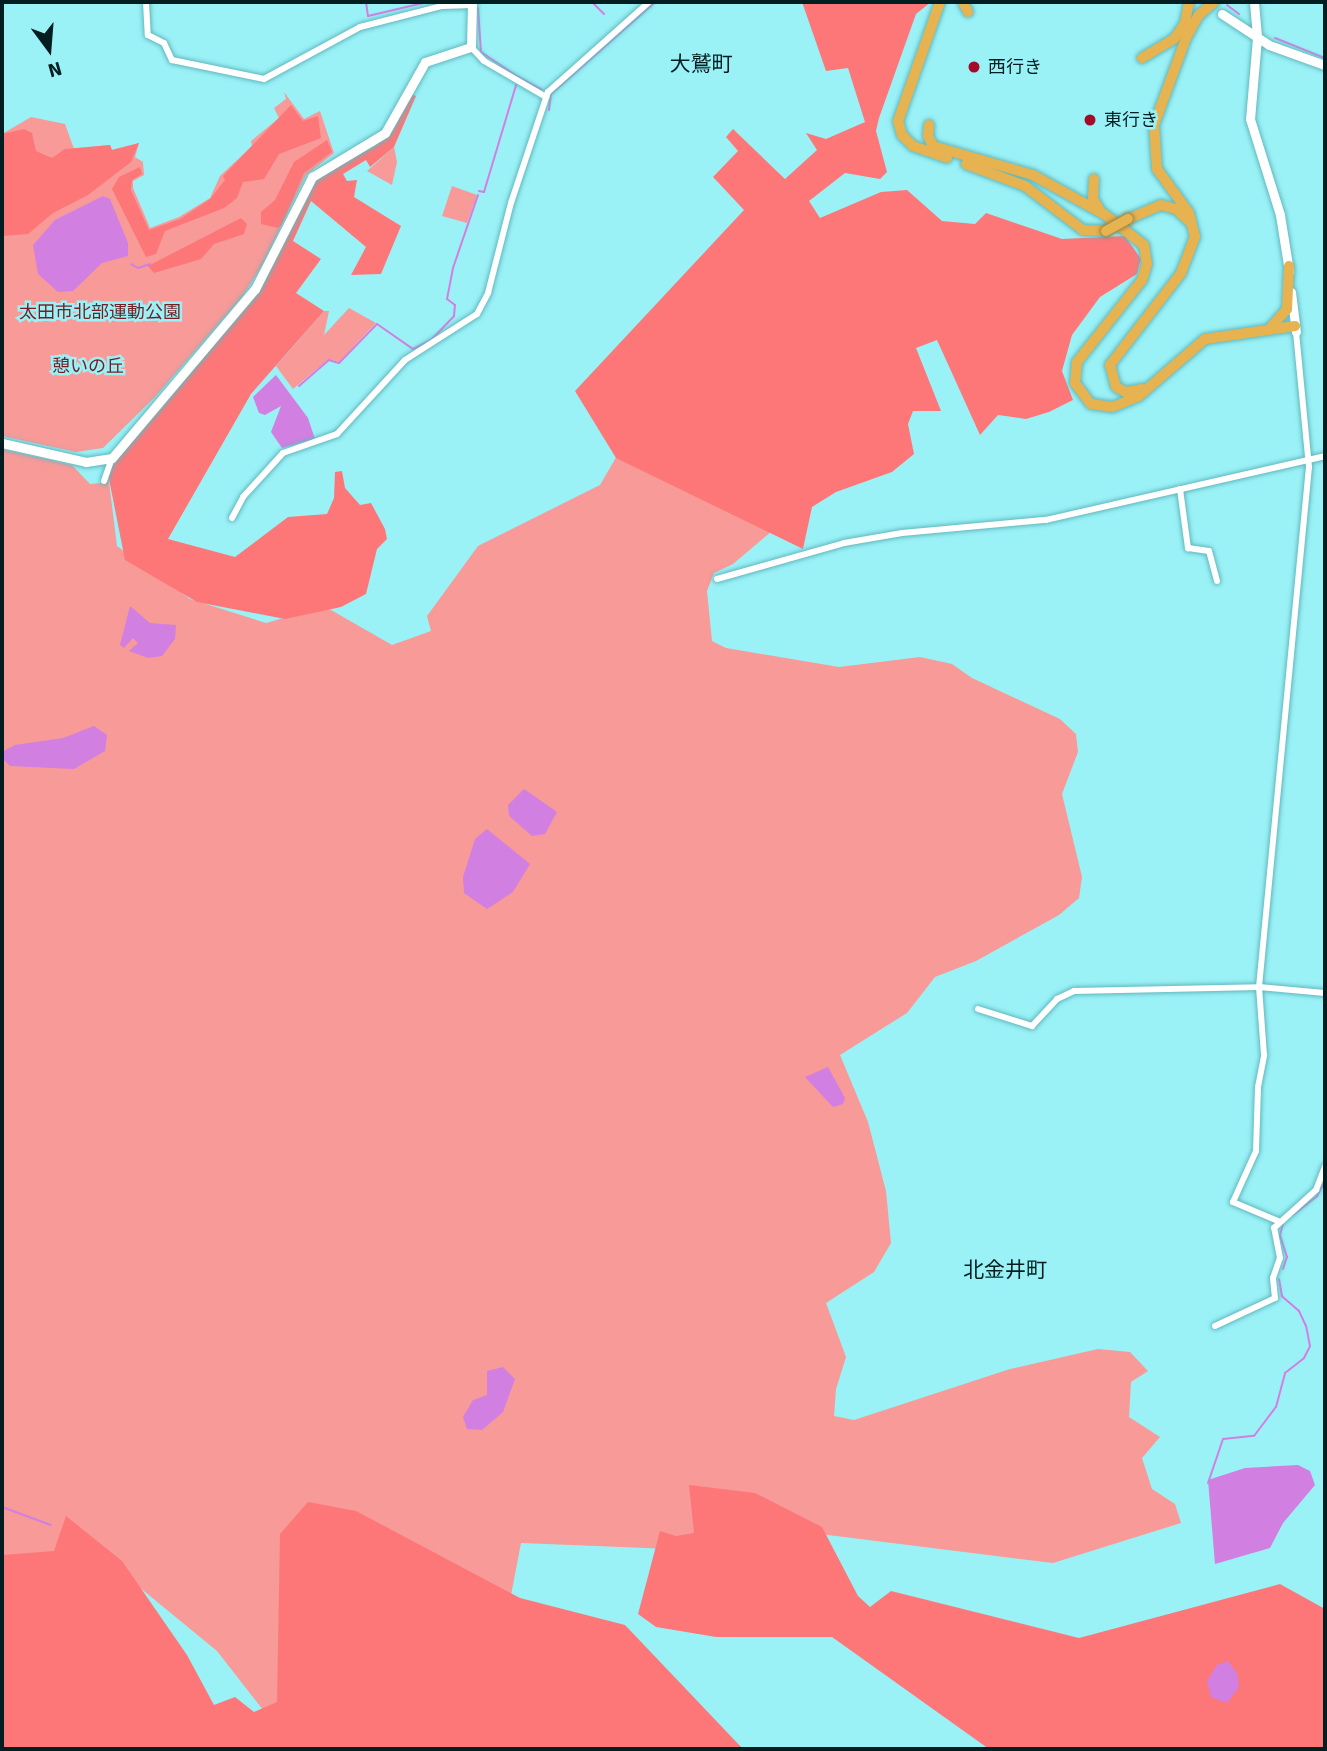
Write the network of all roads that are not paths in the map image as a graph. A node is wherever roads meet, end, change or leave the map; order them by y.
1 (146, 2) edge
2 (649, 2) edge
3 (940, 2) edge
4 (1189, 2) edge
5 (1214, 2) edge
6 (1254, 2) edge
7 (472, 3) edge
8 (1222, 14) dead end
9 (1257, 38) junction
10 (471, 47) junction
11 (1142, 58) dead end
12 (1325, 65) edge
13 (546, 97) junction
14 (929, 124) dead end
15 (1094, 179) dead end
16 (1104, 214) junction
17 (1195, 237) junction
18 (1289, 266) junction
19 (1296, 329) junction
20 (1262, 330) junction
21 (1157, 382) junction
22 (2, 443) edge
23 (1325, 456) edge
24 (112, 458) junction
25 (1309, 459) junction
26 (104, 481) dead end
27 (1180, 489) junction
28 (232, 517) dead end
29 (717, 579) dead end
30 (1217, 581) dead end
31 (1259, 987) junction
32 (1325, 993) edge
33 (978, 1009) dead end
34 (1325, 1167) edge
35 (1278, 1222) junction
36 (1215, 1326) dead end

1 - 7 street
2 - 13 street
3 - 17 highway, bridge
4 - 11 highway
5 - 17 highway
6 - 9 street
7 - 10 street
8 - 9 street
9 - 12 street
9 - 18 street
10 - 13 street
10 - 24 street
13 - 28 street
14 - 16 highway
15 - 16 highway
16 - 21 highway
17 - 21 highway
18 - 19 street
18 - 20 highway
19 - 20 highway
19 - 25 street
20 - 21 highway
22 - 24 street
23 - 25 street
24 - 26 street
25 - 27 street
25 - 31 street
27 - 29 street
27 - 30 street
31 - 32 street
31 - 33 street
31 - 35 street
34 - 35 street
35 - 36 street

